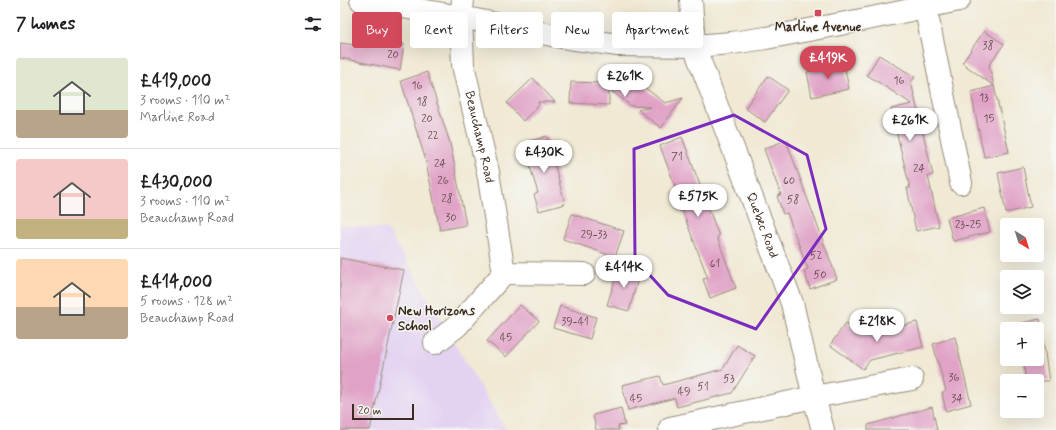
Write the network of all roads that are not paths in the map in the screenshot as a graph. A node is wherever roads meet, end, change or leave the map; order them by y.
1 (361, 0) edge
2 (691, 0) edge
3 (960, 0) edge
4 (925, 3) edge
5 (462, 9) edge
6 (692, 12) edge
7 (612, 44) edge
8 (703, 45) edge
9 (695, 48) edge
10 (961, 182) dead end
11 (504, 273) junction
12 (584, 274) dead end
13 (434, 343) dead end
14 (912, 379) dead end
15 (814, 397) junction
16 (670, 428) dead end
17 (823, 430) edge

1 - 5 street
2 - 6 street, Quebec Road
3 - 4 street
4 - 8 street
4 - 10 street
5 - 7 street
5 - 11 street, Beauchamp Road
9 - 15 street, Quebec Road
11 - 12 street
11 - 13 street
14 - 15 street
15 - 16 street
15 - 17 street, Quebec Road

